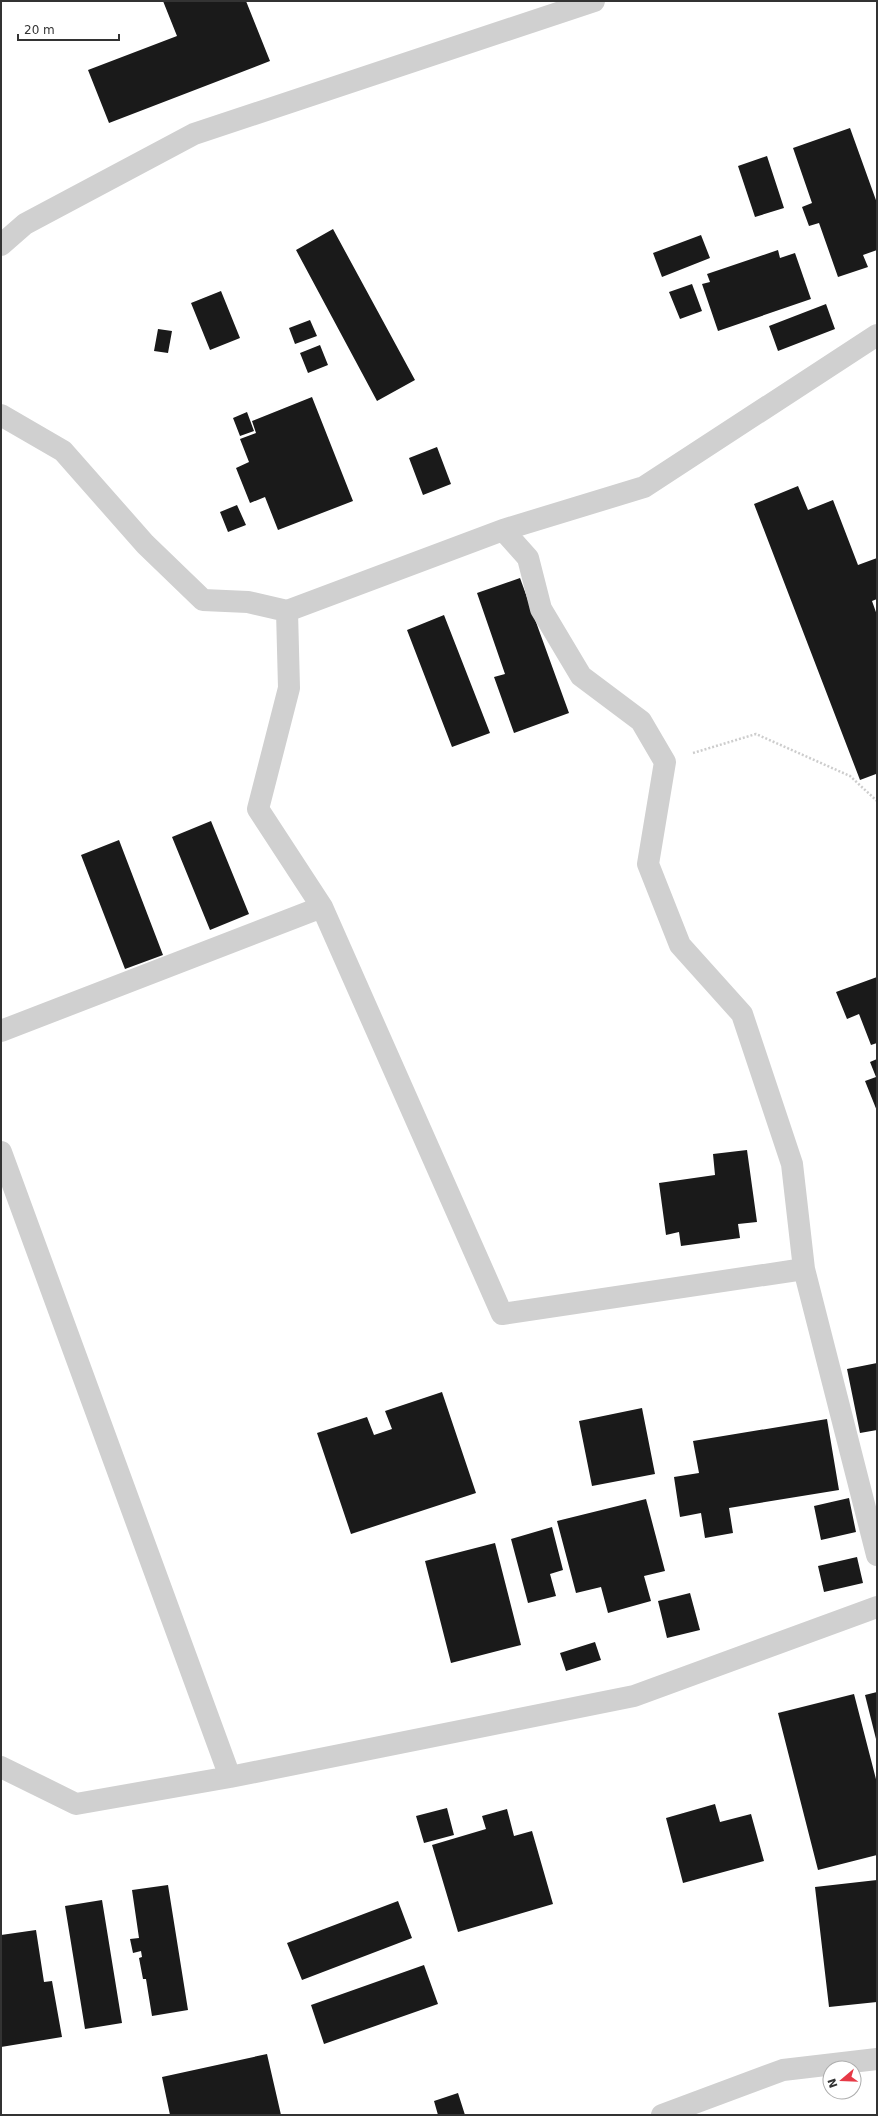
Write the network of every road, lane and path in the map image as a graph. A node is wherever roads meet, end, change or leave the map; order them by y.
1 (594, 1) edge
2 (1, 246) edge
3 (877, 335) edge
4 (1, 415) edge
5 (502, 530) junction
6 (287, 611) junction
7 (665, 762) junction
8 (877, 801) edge
9 (322, 907) junction
10 (1, 1031) edge
11 (1, 1152) edge
12 (804, 1268) junction
13 (877, 1555) edge
14 (877, 1607) edge
15 (1, 1767) edge
16 (230, 1778) junction
17 (877, 2059) edge
18 (662, 2115) edge

1 - 2 street
3 - 5 street
4 - 6 street
5 - 6 street
5 - 7 street
6 - 9 street
7 - 8 path
7 - 12 street
9 - 10 street
9 - 12 street
11 - 16 street
12 - 13 street
14 - 16 street
15 - 16 street
17 - 18 street

